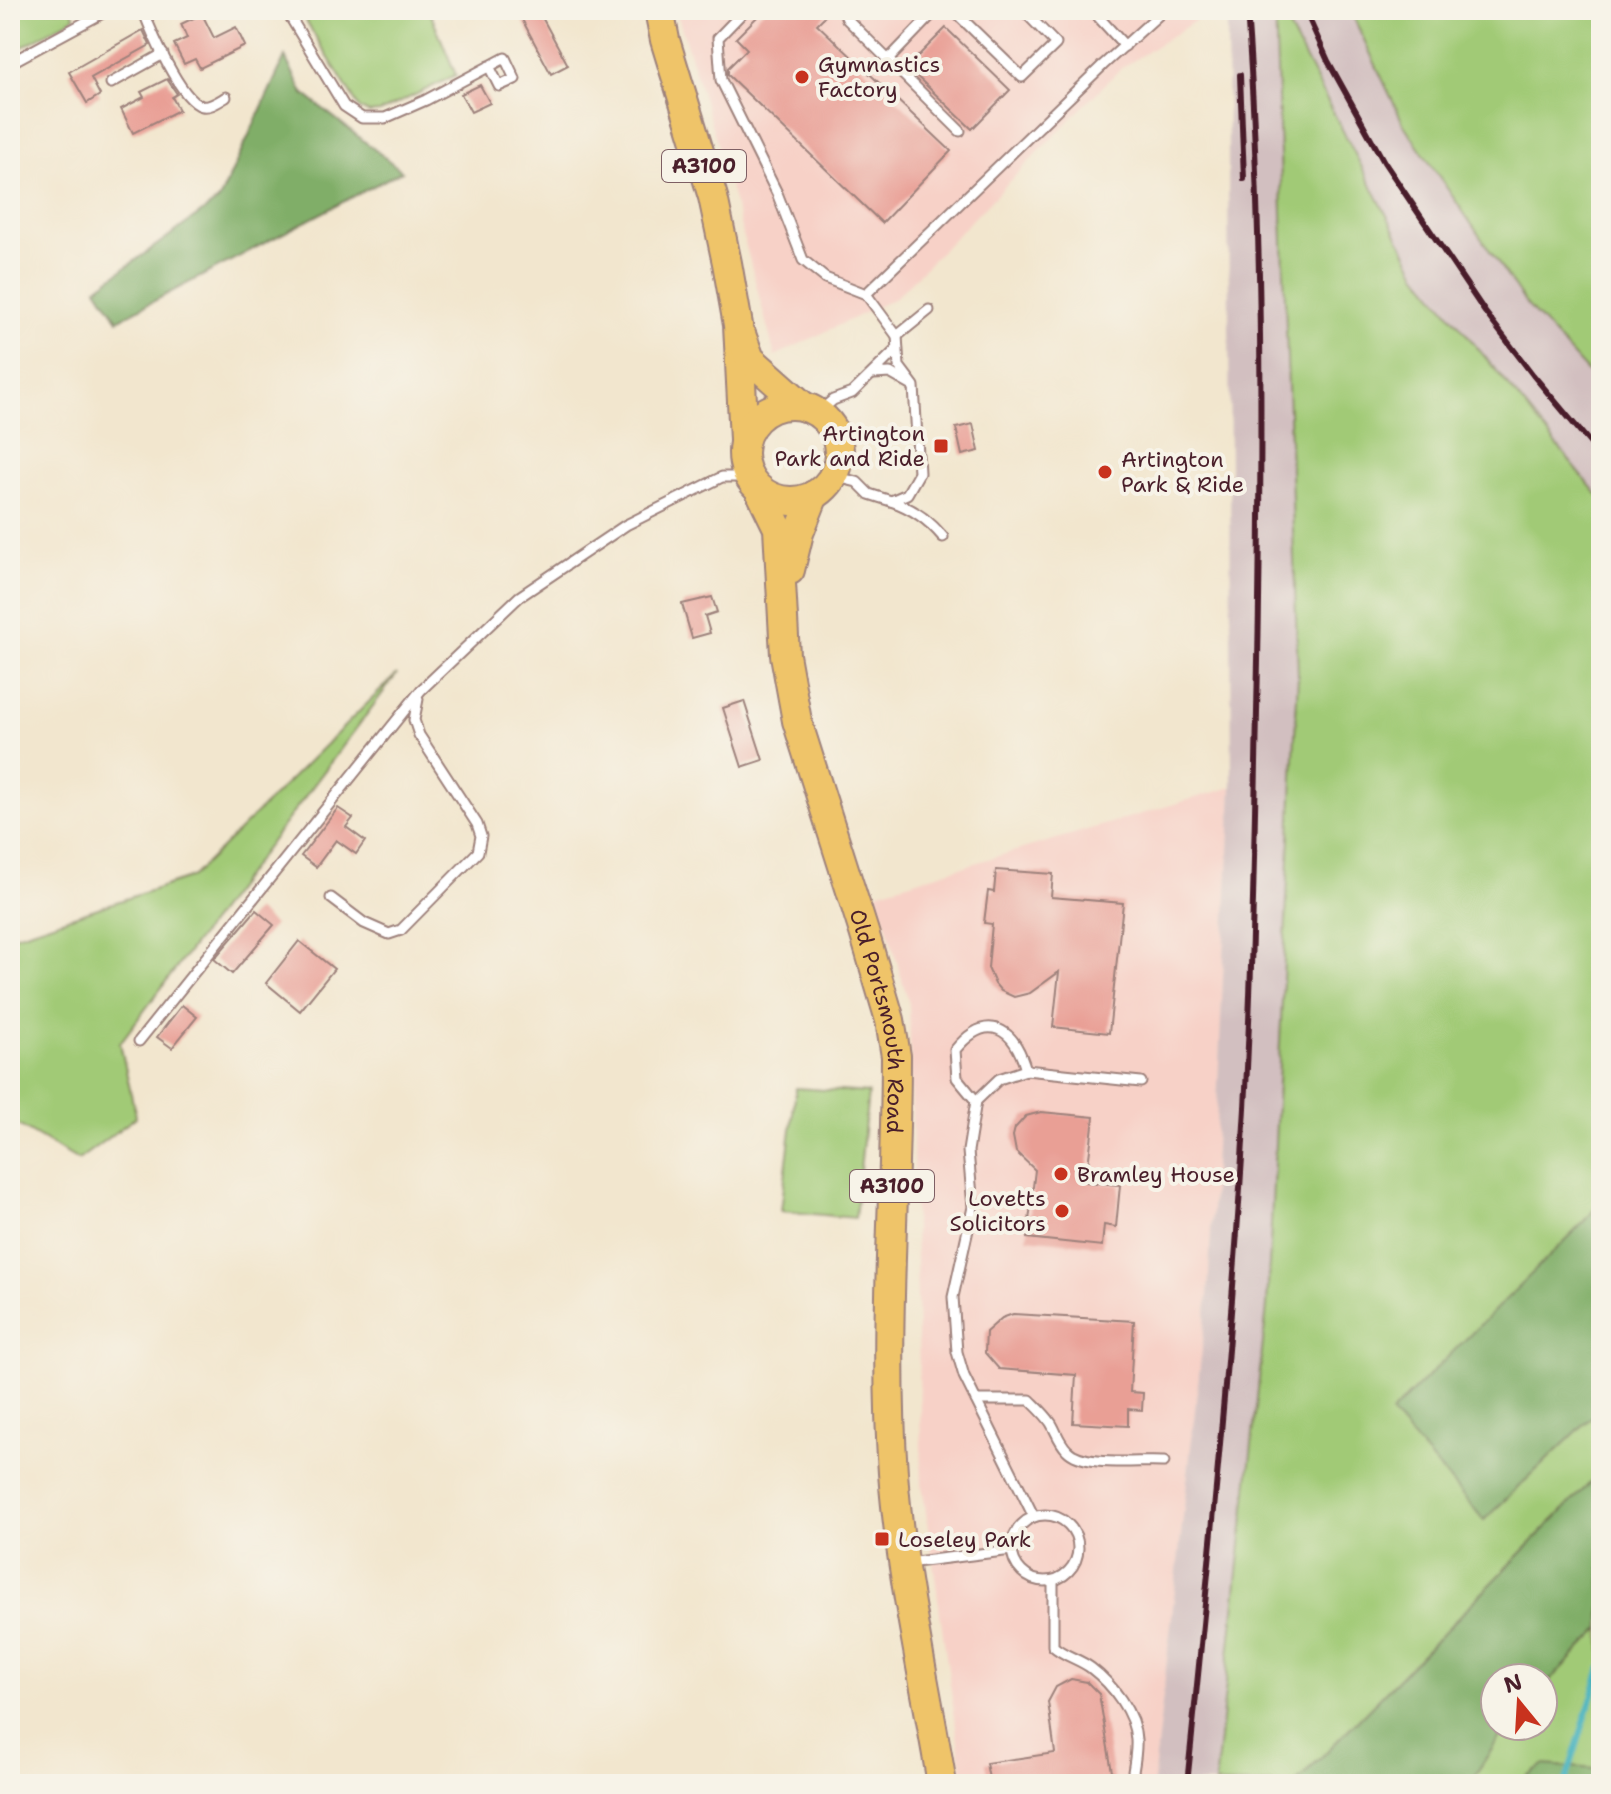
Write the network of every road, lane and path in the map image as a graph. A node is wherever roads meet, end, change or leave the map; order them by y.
1 (108, 10) edge
2 (143, 10) edge
3 (286, 10) edge
4 (659, 10) edge
5 (745, 10) edge
6 (843, 10) edge
7 (936, 10) edge
8 (953, 10) edge
9 (1023, 10) edge
10 (1092, 10) edge
11 (1164, 10) edge
12 (1125, 46) junction
13 (163, 54) junction
14 (888, 60) junction
15 (10, 63) edge
16 (489, 66) dead end
17 (111, 83) dead end
18 (226, 97) dead end
19 (960, 131) dead end
20 (866, 294) junction
21 (929, 310) dead end
22 (738, 325) junction
23 (897, 336) junction
24 (896, 350) junction
25 (874, 374) junction
26 (914, 386) junction
27 (811, 410) junction
28 (744, 440) junction
29 (754, 484) junction
30 (822, 489) junction
31 (891, 501) junction
32 (943, 537) dead end
33 (783, 600) junction
34 (421, 690) junction
35 (331, 898) dead end
36 (139, 1041) dead end
37 (1026, 1070) junction
38 (1141, 1082) dead end
39 (976, 1101) junction
40 (976, 1400) junction
41 (1164, 1462) dead end
42 (1034, 1517) junction
43 (1012, 1550) junction
44 (903, 1563) junction
45 (1053, 1581) junction
46 (942, 1784) edge
47 (1131, 1784) edge

1 - 15 lane
2 - 13 lane
3 - 16 lane
4 - 22 main road, A3100
5 - 20 lane
6 - 14 lane
7 - 14 lane
8 - 9 lane
10 - 12 lane
11 - 12 lane
12 - 20 lane
13 - 17 lane
13 - 18 lane
14 - 19 lane
20 - 23 lane
21 - 23 lane
22 - 27 main road, A3100
22 - 28 main road, A3100
23 - 24 lane
24 - 25 lane
24 - 26 lane
25 - 26 lane
25 - 27 lane
26 - 31 lane
27 - 28 main road
27 - 30 main road
28 - 29 main road
29 - 30 main road
29 - 33 main road, Old Portsmouth Road / A3100
29 - 34 lane
30 - 31 lane
30 - 33 main road, Old Portsmouth Road / A3100
31 - 32 lane
33 - 44 main road, Old Portsmouth Road / A3100
34 - 35 lane
34 - 36 lane
37 - 38 lane
37 - 39 lane
37 - 39 lane
39 - 40 lane
40 - 41 lane
40 - 42 lane
42 - 43 lane
42 - 45 lane
43 - 44 lane
43 - 45 lane
44 - 46 main road, Old Portsmouth Road / A3100
45 - 47 lane

